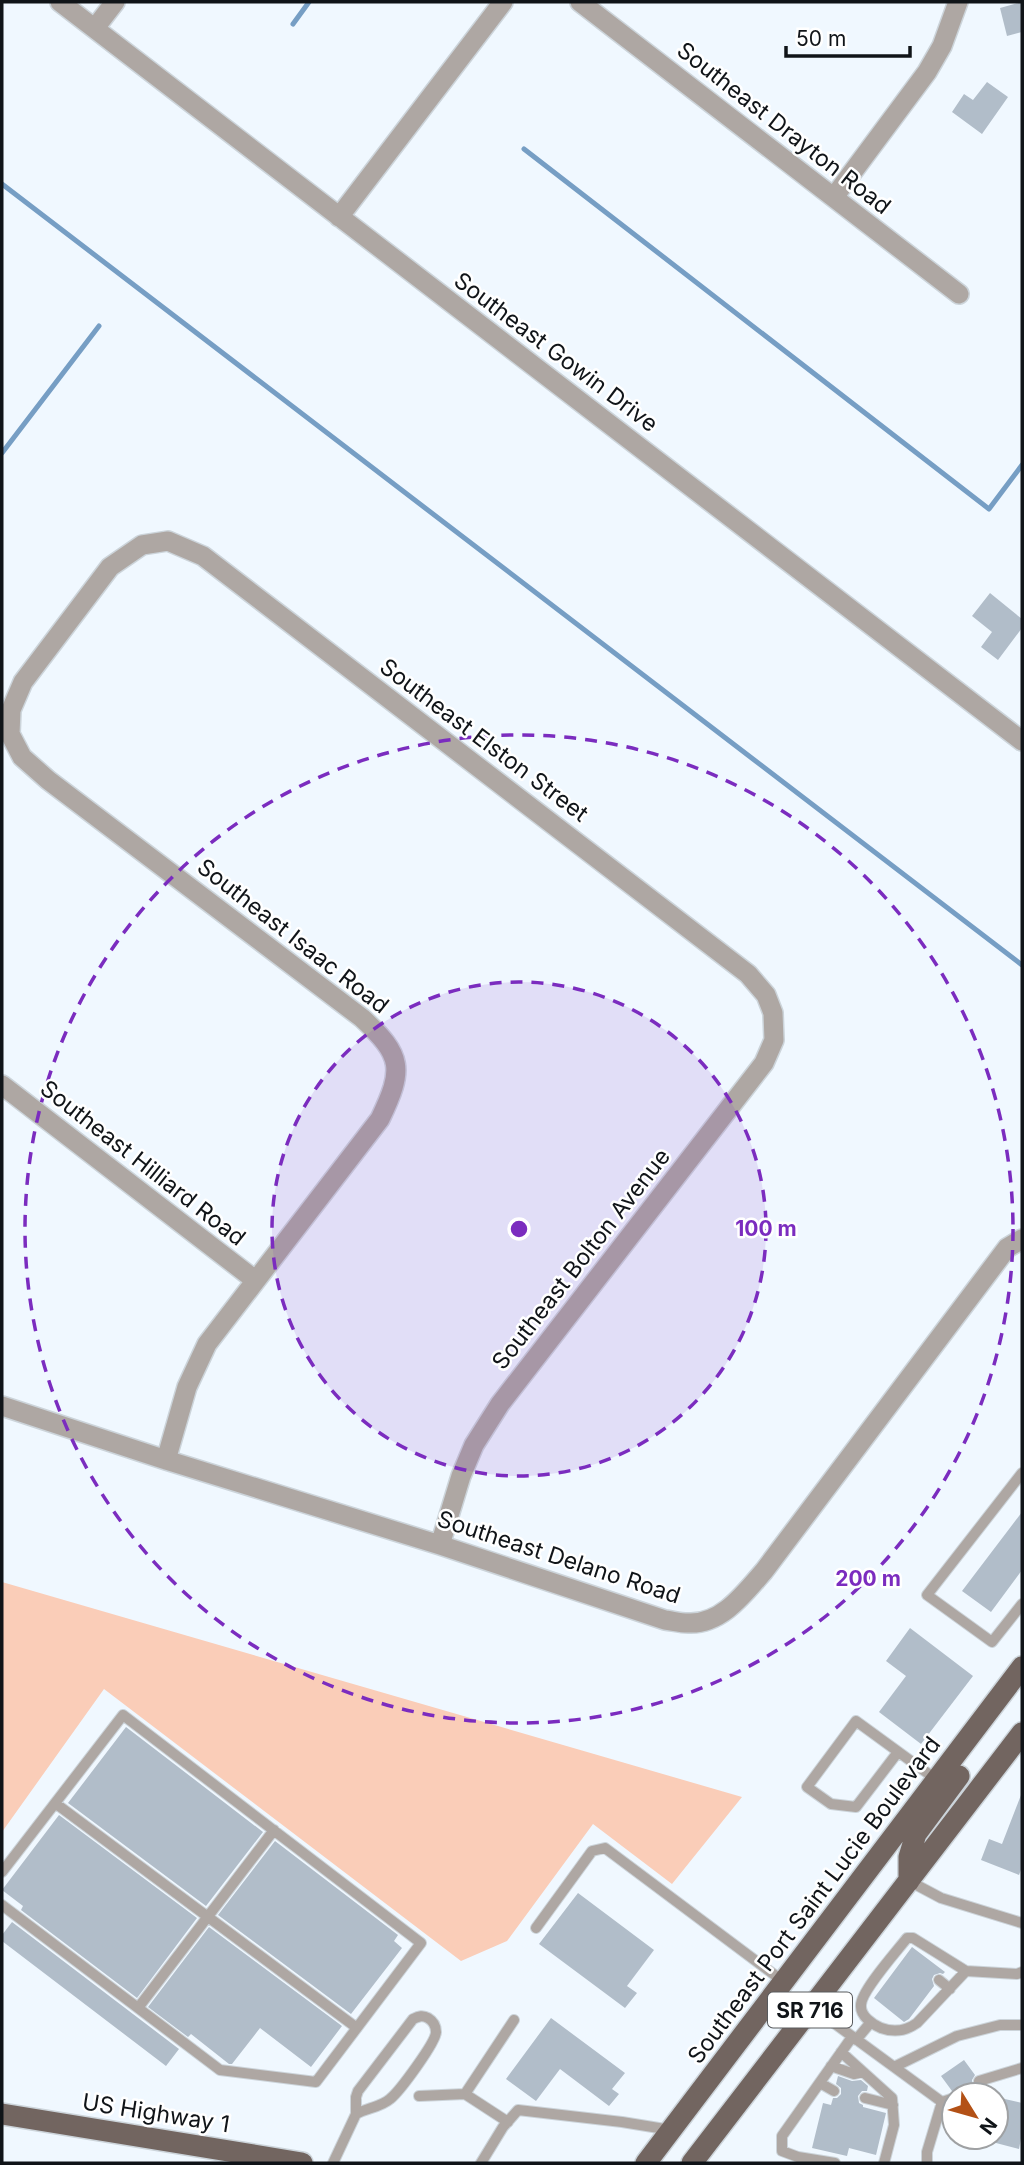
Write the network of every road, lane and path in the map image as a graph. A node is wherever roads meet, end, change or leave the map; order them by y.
1 (60, 2) edge
2 (116, 2) edge
3 (503, 2) edge
4 (580, 2) edge
5 (958, 2) edge
6 (95, 28) junction
7 (834, 197) junction
8 (339, 217) junction
9 (958, 294) dead end
10 (142, 545) joint
11 (1020, 734) edge
12 (773, 1013) joint
13 (2, 1086) edge
14 (1022, 1239) edge
15 (255, 1280) junction
16 (2, 1406) edge
17 (166, 1460) junction
18 (1022, 1472) edge
19 (440, 1545) junction
20 (1022, 1604) edge
21 (1022, 1667) edge
22 (974, 1731) junction
23 (1022, 1733) edge
24 (898, 1752) junction
25 (938, 1780) junction
26 (55, 1802) junction
27 (274, 1830) junction
28 (2, 1872) edge
29 (909, 1881) junction
30 (2, 1905) edge
31 (207, 1916) junction
32 (1022, 1923) edge
33 (537, 1928) dead end
34 (966, 1971) junction
35 (1022, 1972) edge
36 (784, 1982) junction
37 (812, 2007) junction
38 (138, 2008) junction
39 (514, 2020) dead end
40 (871, 2022) junction
41 (1022, 2025) edge
42 (357, 2028) junction
43 (854, 2038) junction
44 (841, 2052) junction
45 (831, 2066) junction
46 (894, 2067) junction
47 (1022, 2068) edge
48 (863, 2071) junction
49 (979, 2081) dead end
50 (820, 2083) junction
51 (834, 2091) dead end
52 (465, 2094) junction
53 (419, 2096) dead end
54 (865, 2098) dead end
55 (940, 2101) edge
56 (893, 2105) junction
57 (940, 2109) edge
58 (2, 2114) edge
59 (356, 2114) junction
60 (508, 2122) junction
61 (671, 2130) junction
62 (712, 2138) junction
63 (302, 2163) edge
64 (333, 2163) edge
65 (481, 2163) edge
66 (646, 2163) edge
67 (692, 2163) edge
68 (710, 2163) edge
69 (835, 2163) edge
70 (884, 2163) edge
71 (927, 2163) edge

1 - 6 street, Southeast Gowin Drive
2 - 6 street
3 - 8 street
4 - 7 street, Southeast Drayton Road
5 - 7 street
6 - 8 street, Southeast Gowin Drive
7 - 9 street, Southeast Drayton Road
8 - 11 street, Southeast Gowin Drive
10 - 12 street, Southeast Elston Street
10 - 15 street, Southeast Isaac Road
12 - 19 street, Southeast Bolton Avenue
13 - 15 street, Southeast Hilliard Road
14 - 19 street, Southeast Delano Road
15 - 17 street, Southeast Isaac Road
16 - 17 street, Southeast Delano Road
17 - 19 street, Southeast Delano Road
18 - 20 lane
21 - 22 main road, Southeast Port Saint Lucie Boulevard / SR 716
22 - 25 main road, Southeast Port Saint Lucie Boulevard / SR 716
22 - 29 main road
23 - 29 main road, SR 716
24 - 24 lane
24 - 25 lane
25 - 36 main road, Southeast Port Saint Lucie Boulevard / SR 716
26 - 27 lane
26 - 28 lane
26 - 31 lane
27 - 31 lane
27 - 42 lane
29 - 32 lane
29 - 37 main road, SR 716
30 - 38 lane
31 - 38 lane
31 - 42 lane
33 - 36 lane
34 - 35 lane
34 - 40 lane
34 - 40 lane
36 - 61 main road, Southeast Port Saint Lucie Boulevard / SR 716
37 - 43 lane
37 - 62 main road, SR 716
38 - 42 lane
39 - 52 lane
40 - 43 lane
41 - 46 lane
43 - 44 lane
43 - 46 lane
44 - 45 lane
44 - 48 lane
45 - 48 lane
45 - 50 lane
46 - 55 lane
47 - 49 lane
48 - 56 lane
50 - 51 lane
50 - 69 lane
52 - 53 lane
52 - 60 lane
54 - 56 lane
56 - 70 lane
57 - 71 lane
58 - 63 main road, US Highway 1
59 - 59 lane
59 - 64 lane
60 - 61 lane
60 - 65 lane
61 - 66 main road, Southeast Port Saint Lucie Boulevard / SR 716
62 - 67 main road, SR 716
62 - 68 main road

